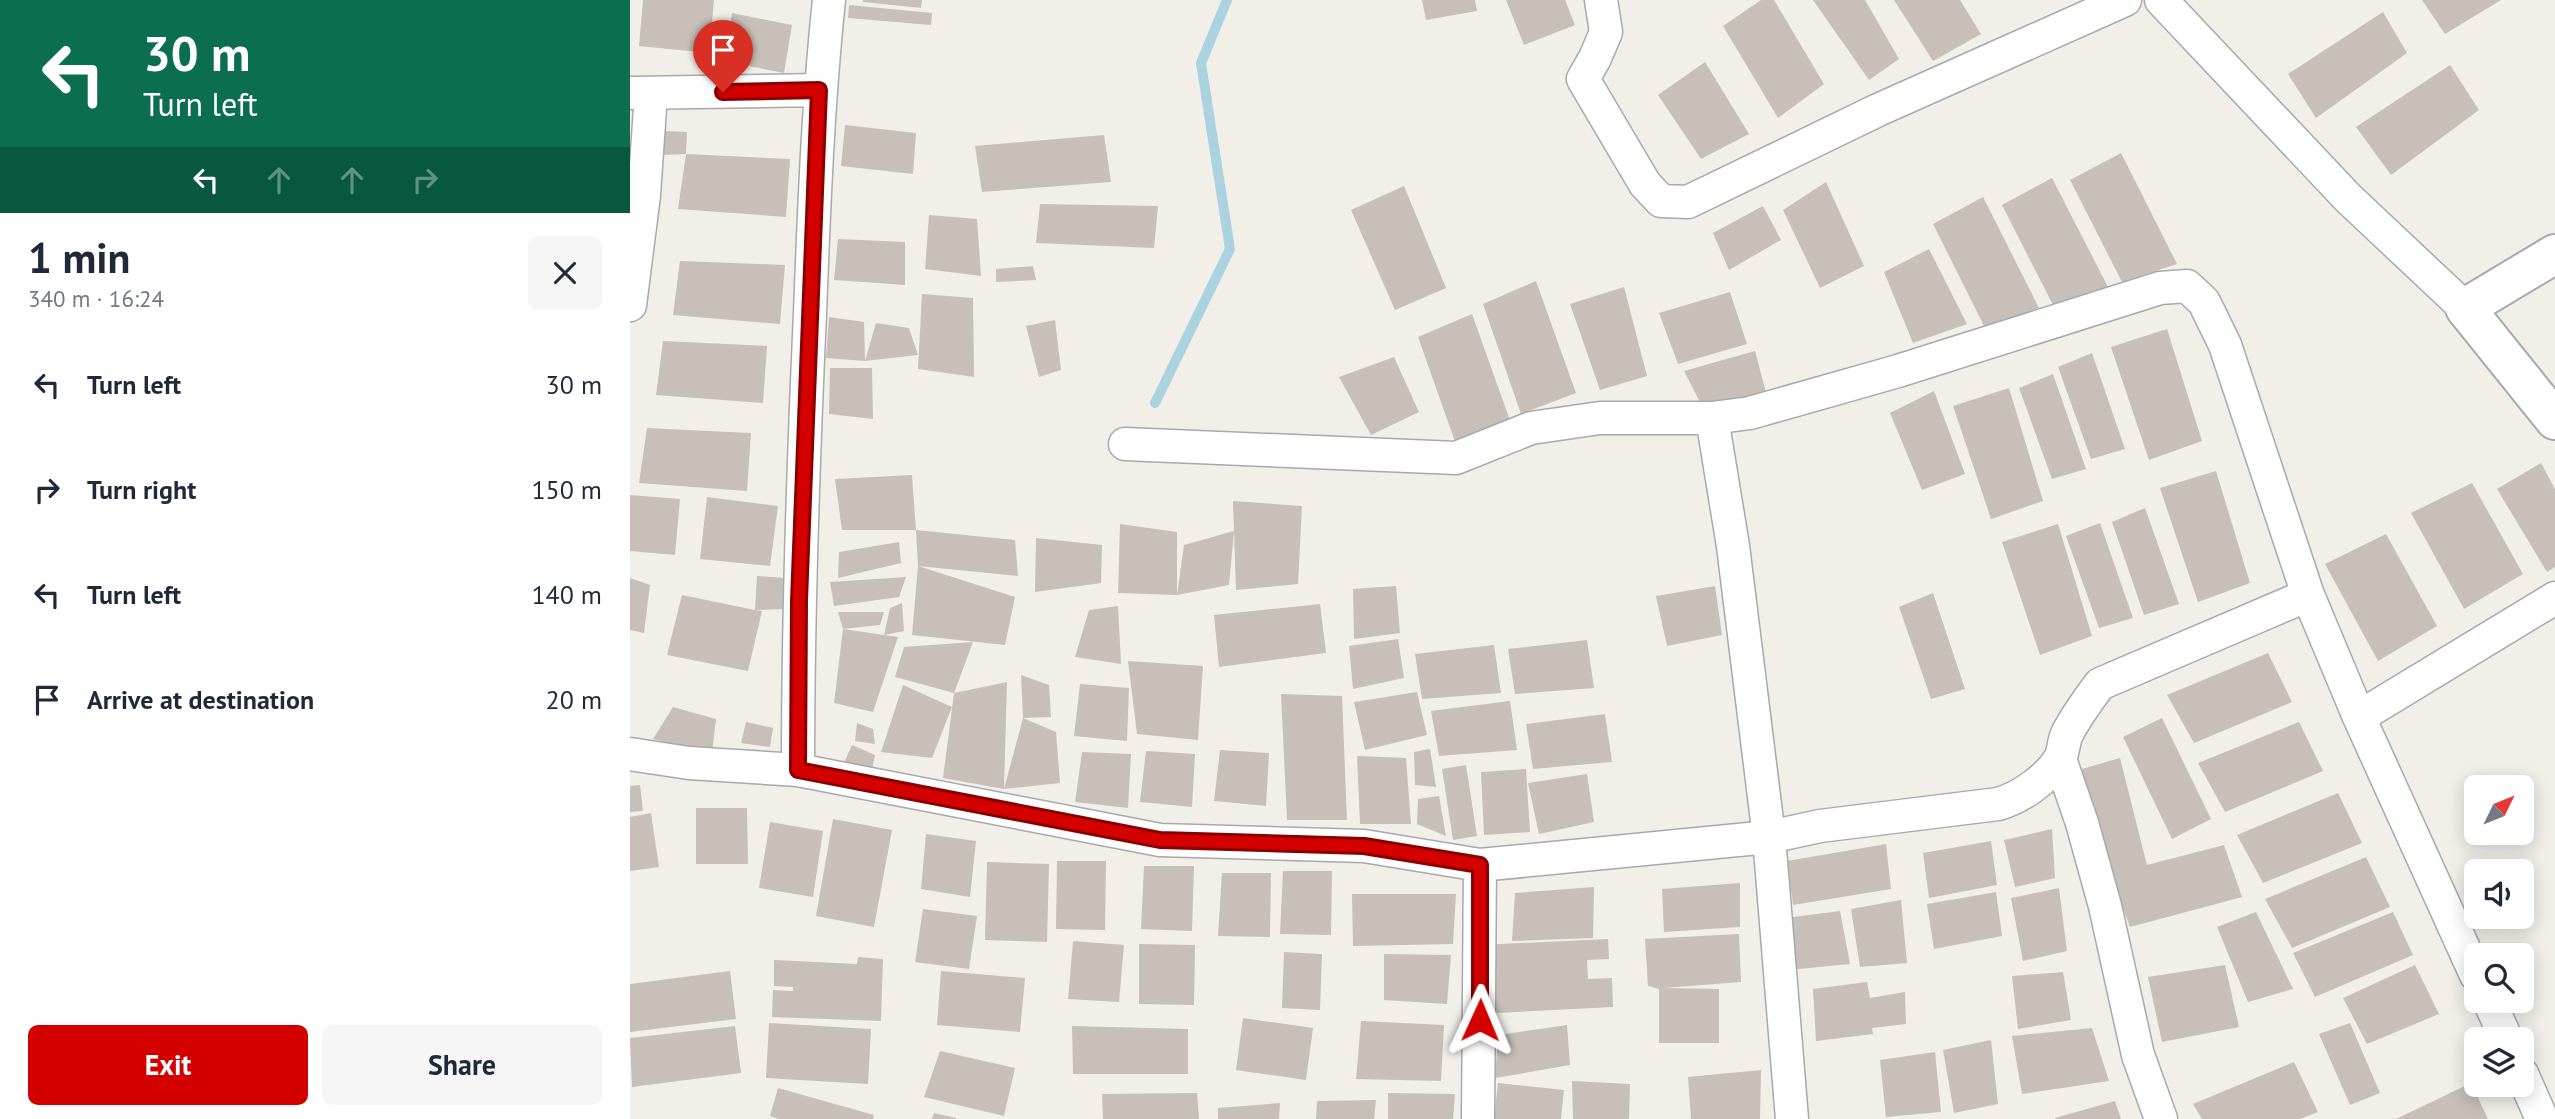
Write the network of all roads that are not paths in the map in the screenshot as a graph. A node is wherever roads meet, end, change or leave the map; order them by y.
1 (829, 0) edge
2 (1601, 0) edge
3 (2125, 0) edge
4 (2161, 0) edge
5 (819, 90) junction
6 (640, 93) edge
7 (2555, 254) edge
8 (630, 305) edge
9 (2465, 308) junction
10 (1712, 418) junction
11 (2555, 420) edge
12 (1125, 444) dead end
13 (2308, 595) junction
14 (2555, 598) edge
15 (2359, 717) junction
16 (630, 754) edge
17 (2060, 759) junction
18 (798, 770) junction
19 (1769, 837) junction
20 (1480, 865) junction
21 (2464, 949) edge
22 (2532, 1097) edge
23 (1478, 1119) edge
24 (1792, 1119) edge
25 (2161, 1119) edge
26 (2542, 1119) edge

1 - 5 street
2 - 3 street
4 - 9 street
5 - 6 street
5 - 18 street
6 - 8 street
7 - 9 street
9 - 11 street
10 - 12 street
10 - 13 street
10 - 19 street
13 - 15 street
13 - 17 street
14 - 15 street
15 - 21 street
16 - 18 street
17 - 19 street
17 - 25 street
18 - 20 street
19 - 20 street
19 - 24 street
20 - 23 street
22 - 26 street

